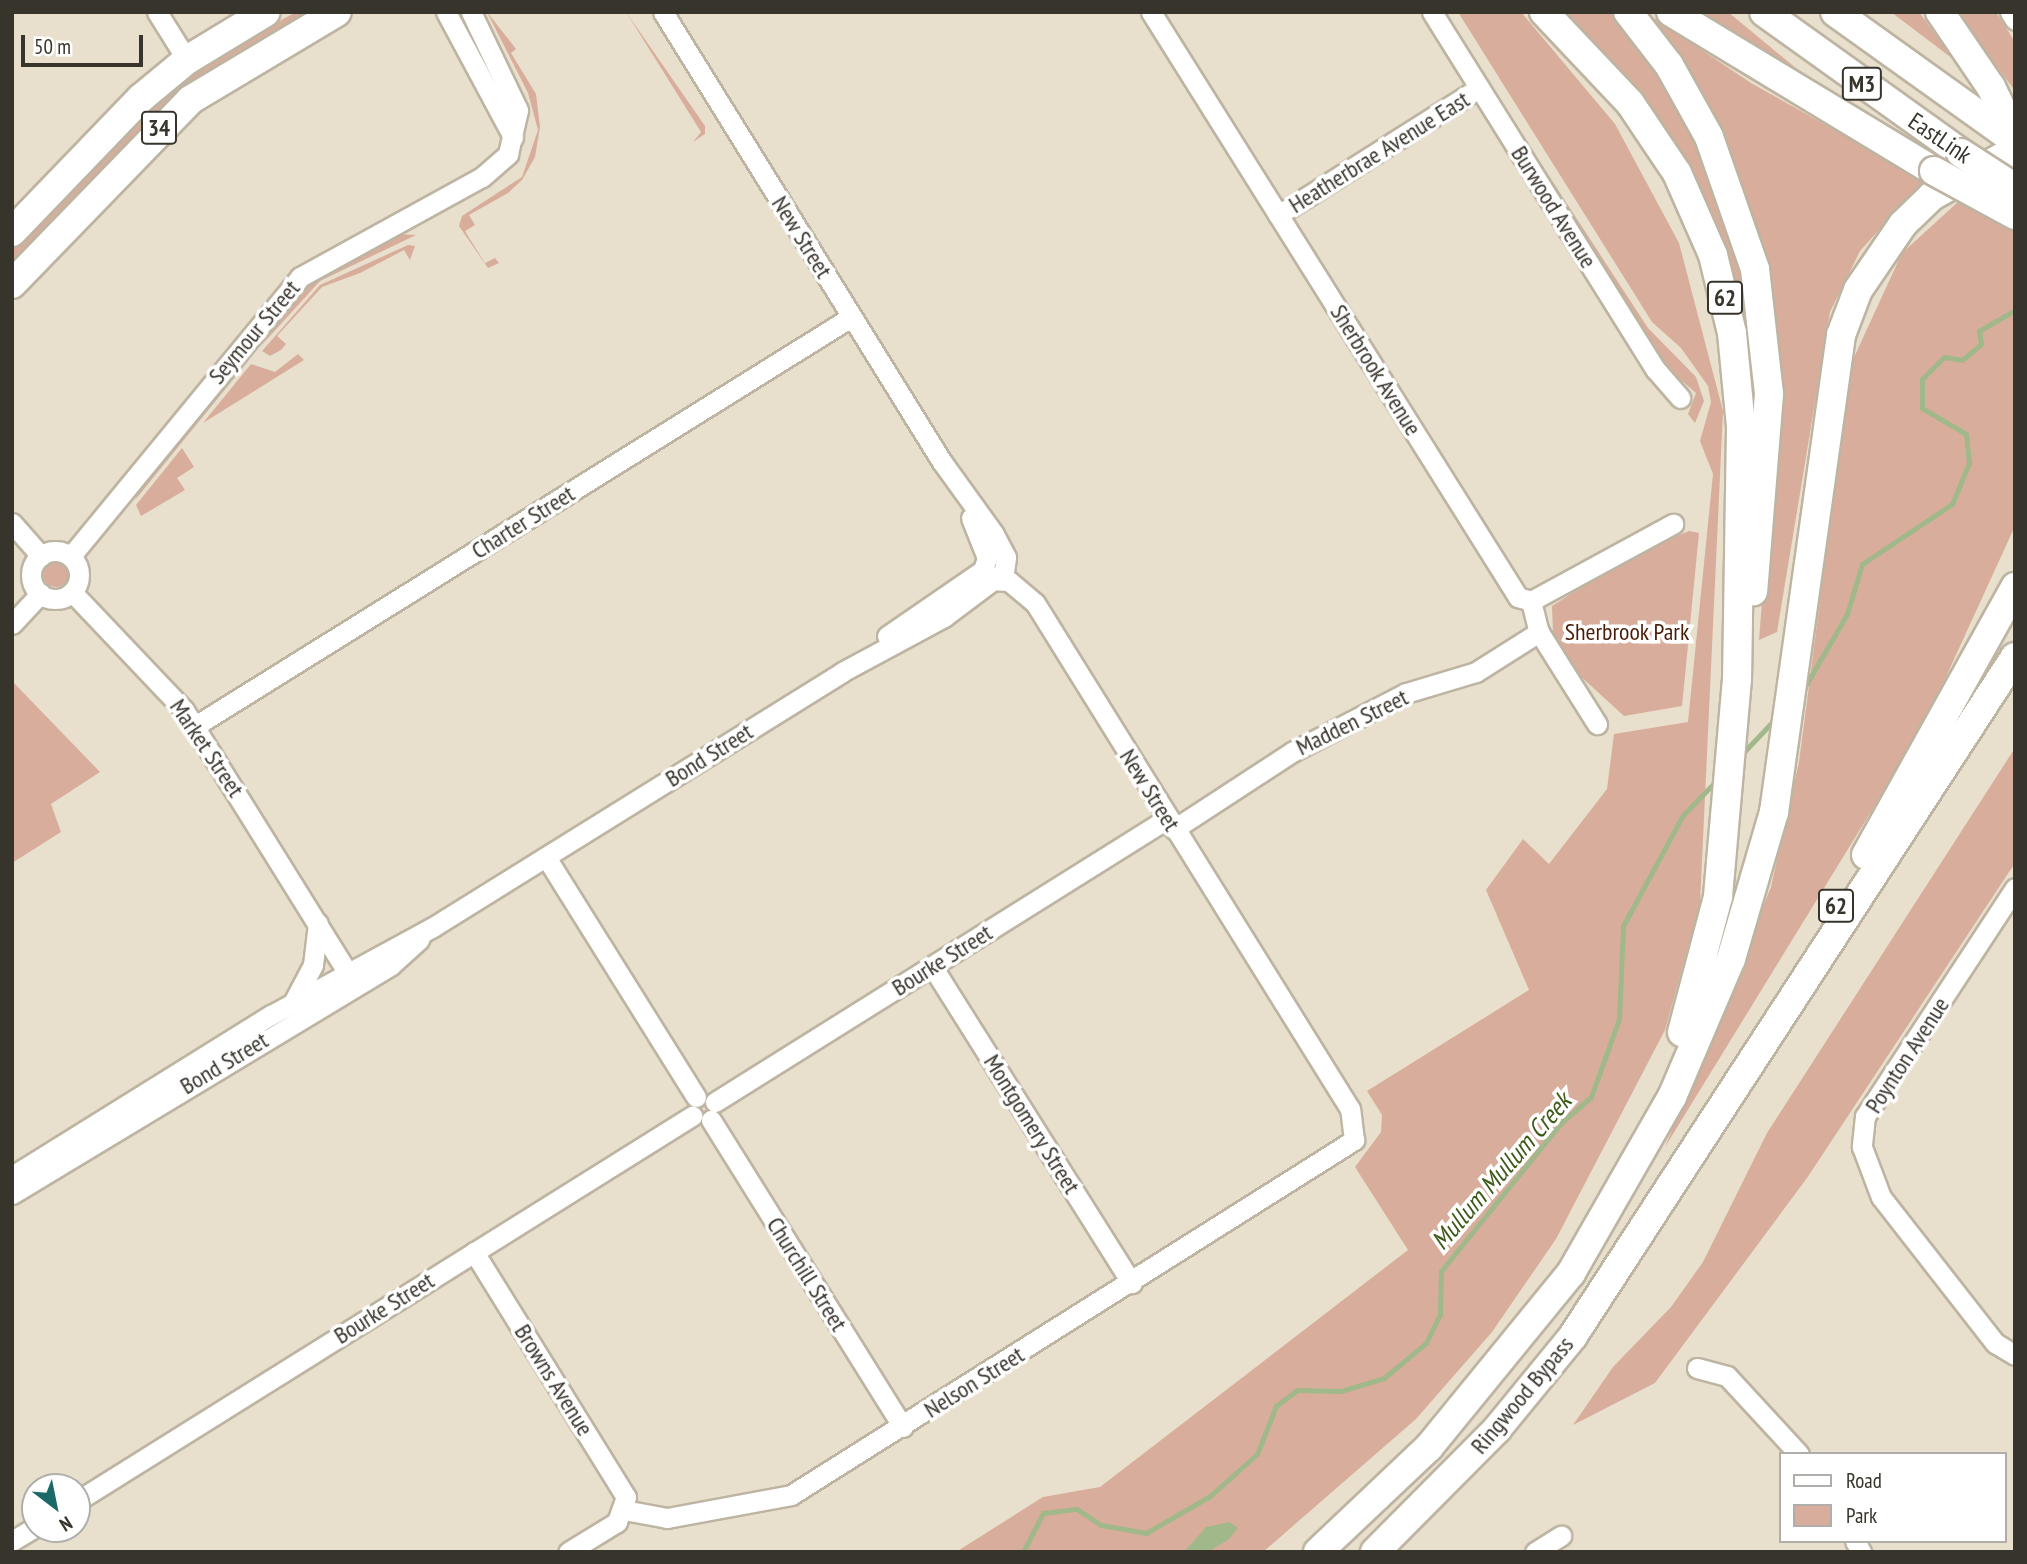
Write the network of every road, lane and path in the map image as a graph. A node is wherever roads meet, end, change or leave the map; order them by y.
1 (157, 12) edge
2 (337, 12) edge
3 (446, 12) edge
4 (471, 12) edge
5 (663, 12) edge
6 (1151, 12) edge
7 (1432, 12) edge
8 (1544, 12) edge
9 (1628, 12) edge
10 (1671, 12) edge
11 (1764, 12) edge
12 (1835, 12) edge
13 (1848, 12) edge
14 (1940, 12) edge
15 (2010, 12) edge
16 (265, 14) edge
17 (2015, 20) edge
18 (1888, 54) junction
19 (187, 60) junction
20 (1479, 88) junction
21 (513, 138) junction
22 (2012, 141) edge
23 (2015, 188) edge
24 (1278, 215) junction
25 (2015, 215) edge
26 (12, 232) edge
27 (12, 284) edge
28 (851, 317) junction
29 (1680, 398) dead end
30 (12, 523) edge
31 (1673, 524) dead end
32 (41, 556) junction
33 (71, 556) junction
34 (990, 569) junction
35 (2015, 587) edge
36 (72, 592) junction
37 (41, 593) junction
38 (1531, 601) junction
39 (12, 624) edge
40 (1539, 632) junction
41 (2015, 657) edge
42 (842, 672) junction
43 (1737, 679) junction
44 (1597, 724) dead end
45 (195, 726) junction
46 (1171, 824) junction
47 (546, 857) junction
48 (2015, 888) edge
49 (318, 923) junction
50 (932, 966) junction
51 (352, 979) junction
52 (293, 1001) junction
53 (703, 1109) junction
54 (1356, 1133) joint
55 (12, 1176) edge
56 (12, 1194) edge
57 (1649, 1222) junction
58 (474, 1252) junction
59 (1132, 1283) junction
60 (1514, 1345) junction
61 (2015, 1355) edge
62 (1697, 1368) dead end
63 (902, 1427) junction
64 (1797, 1452) edge
65 (91, 1492) edge
66 (624, 1510) junction
67 (1561, 1536) dead end
68 (568, 1552) edge
69 (1318, 1552) edge
70 (1375, 1552) edge
71 (1535, 1552) edge

1 - 19 street
2 - 27 highway, 34
3 - 21 street
4 - 21 street, Seymour Street
5 - 28 street, New Street
6 - 24 street, Sherbrook Avenue
7 - 20 street, Burwood Avenue
8 - 43 highway, 62
9 - 43 highway
10 - 25 highway, bridge
11 - 23 highway, EastLink / M3, bridge
12 - 18 highway, EastLink / M3
13 - 18 highway
14 - 22 highway
15 - 17 street
16 - 19 highway, 34
18 - 22 highway, EastLink / M3
19 - 26 highway, 34
20 - 24 street, Heatherbrae Avenue East
20 - 29 street, Burwood Avenue
21 - 33 street, Seymour Street
22 - 60 highway
24 - 38 street, Sherbrook Avenue
28 - 34 street, New Street
28 - 45 street, Charter Street
30 - 32 street
31 - 38 street
32 - 33 street
32 - 37 street
33 - 36 street
34 - 42 street, Bond Street
34 - 42 street, Bond Street
34 - 46 street, New Street
35 - 57 highway, 62
36 - 37 street
36 - 45 street, Market Street
37 - 39 street
38 - 40 street
40 - 44 street
40 - 46 street, Madden Street
41 - 57 highway
42 - 47 street, Bond Street
43 - 60 highway, 62
45 - 49 street, Market Street
46 - 50 street, Bourke Street
46 - 54 street, New Street
47 - 51 street, Bond Street
47 - 53 street, Churchill Street
48 - 61 street, Poynton Avenue
49 - 51 street, Market Street
49 - 52 street
50 - 53 street, Bourke Street
50 - 59 street, Montgomery Street
51 - 52 street, Bond Street
51 - 56 street, Bond Street
52 - 55 street, Bond Street
53 - 58 street, Bourke Street
53 - 63 street, Churchill Street
54 - 59 street, Nelson Street
57 - 70 highway, Ringwood Bypass
58 - 65 street, Bourke Street
58 - 66 street, Browns Avenue
59 - 63 street, Nelson Street
60 - 69 highway, Ringwood Bypass
62 - 64 street
63 - 66 street, Nelson Street
66 - 68 street
67 - 71 street

